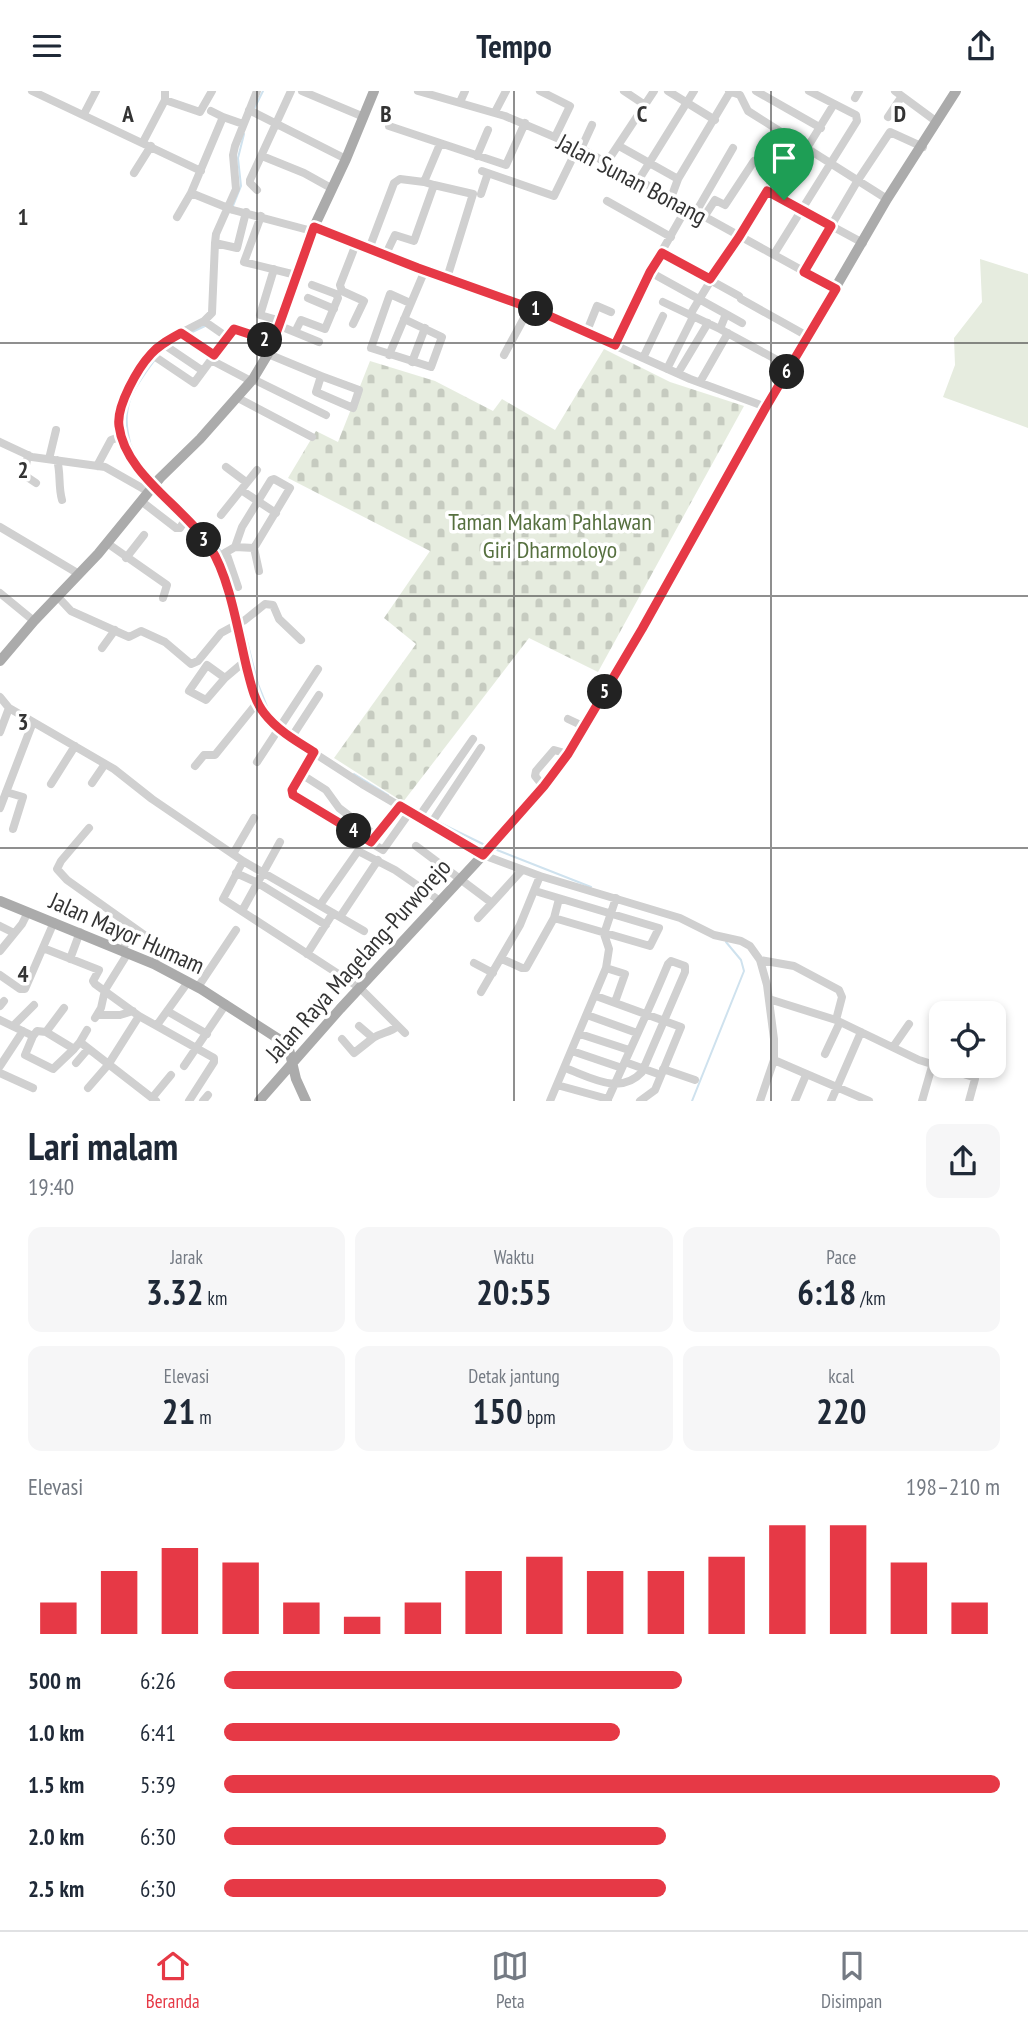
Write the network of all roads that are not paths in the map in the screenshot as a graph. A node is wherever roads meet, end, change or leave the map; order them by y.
1 (32, 91) edge
2 (96, 91) edge
3 (212, 91) edge
4 (257, 91) edge
5 (291, 91) edge
6 (302, 91) edge
7 (374, 91) edge
8 (419, 91) edge
9 (465, 91) edge
10 (506, 91) edge
11 (540, 91) edge
12 (624, 91) edge
13 (654, 91) edge
14 (668, 91) edge
15 (694, 91) edge
16 (729, 91) edge
17 (756, 91) edge
18 (809, 91) edge
19 (956, 91) edge
20 (550, 93) edge
21 (741, 93) edge
22 (900, 93) edge
23 (165, 95) edge
24 (460, 102) junction
25 (687, 103) junction
26 (834, 104) junction
27 (645, 105) junction
28 (211, 111) dead end
29 (252, 111) junction
30 (495, 112) junction
31 (84, 114) junction
32 (223, 117) junction
33 (364, 117) junction
34 (888, 117) dead end
35 (715, 120) junction
36 (937, 122) junction
37 (276, 123) junction
38 (525, 123) junction
39 (243, 124) junction
40 (592, 125) dead end
41 (389, 126) dead end
42 (821, 128) junction
43 (488, 130) dead end
44 (788, 135) junction
45 (555, 137) junction
46 (147, 144) junction
47 (440, 144) junction
48 (619, 146) junction
49 (923, 146) junction
50 (579, 148) junction
51 (733, 148) dead end
52 (807, 148) junction
53 (262, 156) junction
54 (477, 156) junction
55 (346, 159) junction
56 (754, 161) dead end
57 (607, 162) junction
58 (649, 162) junction
59 (829, 163) junction
60 (201, 171) junction
61 (134, 173) dead end
62 (678, 179) junction
63 (858, 180) junction
64 (638, 181) junction
65 (424, 182) junction
66 (434, 185) junction
67 (331, 188) junction
68 (257, 190) dead end
69 (767, 191) junction
70 (191, 193) junction
71 (481, 194) dead end
72 (671, 198) junction
73 (887, 199) junction
74 (607, 201) dead end
75 (687, 207) junction
76 (230, 209) junction
77 (801, 210) junction
78 (246, 212) junction
79 (696, 212) junction
80 (261, 216) junction
81 (177, 217) dead end
82 (704, 217) junction
83 (831, 226) junction
84 (313, 229) junction
85 (671, 237) junction
86 (739, 237) junction
87 (215, 243) junction
88 (863, 243) junction
89 (356, 244) junction
90 (369, 249) junction
91 (662, 253) junction
92 (774, 254) junction
93 (385, 256) junction
94 (274, 269) junction
95 (425, 270) junction
96 (650, 272) junction
97 (804, 272) junction
98 (296, 275) junction
99 (447, 278) junction
100 (710, 279) junction
101 (312, 285) dead end
102 (836, 289) junction
103 (308, 298) dead end
104 (699, 299) junction
105 (663, 302) dead end
106 (410, 303) junction
107 (530, 307) junction
108 (334, 309) junction
109 (611, 312) dead end
110 (726, 314) junction
111 (663, 316) dead end
112 (692, 316) junction
113 (404, 319) junction
114 (204, 321) junction
115 (280, 323) junction
116 (708, 323) junction
117 (742, 323) dead end
118 (353, 324) dead end
119 (425, 328) junction
120 (587, 331) junction
121 (724, 331) junction
122 (295, 332) junction
123 (181, 333) junction
124 (227, 337) junction
125 (809, 337) junction
126 (273, 342) junction
127 (319, 342) dead end
128 (163, 344) junction
129 (615, 345) junction
130 (151, 354) junction
131 (268, 354) junction
132 (389, 355) junction
133 (504, 355) dead end
134 (212, 358) junction
135 (643, 358) junction
136 (412, 362) junction
137 (790, 367) junction
138 (667, 369) junction
139 (202, 371) junction
140 (678, 373) junction
141 (321, 376) junction
142 (252, 380) junction
143 (700, 382) junction
144 (236, 397) junction
145 (766, 407) junction
146 (326, 415) dead end
147 (56, 430) dead end
148 (122, 436) junction
149 (312, 437) dead end
150 (0, 442) edge
151 (28, 455) junction
152 (53, 460) junction
153 (97, 465) junction
154 (226, 467) dead end
155 (257, 470) dead end
156 (36, 483) dead end
157 (155, 485) junction
158 (243, 486) junction
159 (61, 500) dead end
160 (141, 501) junction
161 (258, 502) junction
162 (276, 513) junction
163 (221, 515) dead end
164 (187, 517) junction
165 (0, 527) edge
166 (144, 535) dead end
167 (107, 543) junction
168 (235, 547) junction
169 (254, 548) junction
170 (221, 556) junction
171 (126, 558) junction
172 (259, 571) dead end
173 (79, 574) junction
174 (238, 587) dead end
175 (0, 593) edge
176 (58, 597) junction
177 (163, 598) dead end
178 (34, 621) junction
179 (239, 624) junction
180 (115, 630) junction
181 (301, 640) dead end
182 (102, 648) dead end
183 (0, 661) edge
184 (245, 661) junction
185 (318, 669) dead end
186 (225, 678) junction
187 (319, 695) dead end
188 (0, 697) edge
189 (257, 703) junction
190 (9, 708) junction
191 (568, 719) dead end
192 (33, 722) junction
193 (281, 726) junction
194 (584, 727) junction
195 (0, 732) edge
196 (293, 735) junction
197 (473, 739) dead end
198 (75, 746) junction
199 (481, 748) dead end
200 (314, 752) junction
201 (257, 762) dead end
202 (105, 764) junction
203 (195, 766) dead end
204 (301, 774) junction
205 (92, 783) dead end
206 (51, 784) dead end
207 (6, 792) junction
208 (400, 806) junction
209 (0, 808) edge
210 (410, 812) junction
211 (422, 813) junction
212 (254, 818) dead end
213 (432, 821) junction
214 (89, 828) dead end
215 (13, 829) dead end
216 (374, 839) junction
217 (280, 842) dead end
218 (416, 846) dead end
219 (486, 852) junction
220 (233, 854) junction
221 (378, 860) junction
222 (243, 861) junction
223 (522, 870) junction
224 (263, 872) junction
225 (236, 873) junction
226 (540, 876) junction
227 (461, 878) junction
228 (257, 883) junction
229 (535, 891) junction
230 (559, 898) junction
231 (616, 898) junction
232 (0, 901) edge
233 (440, 901) junction
234 (492, 903) junction
235 (320, 905) junction
236 (242, 911) junction
237 (28, 912) junction
238 (611, 913) junction
239 (336, 915) junction
240 (554, 918) junction
241 (478, 919) dead end
242 (54, 922) junction
243 (326, 925) junction
244 (0, 926) edge
245 (135, 929) junction
246 (236, 930) dead end
247 (363, 931) dead end
248 (605, 931) junction
249 (80, 932) junction
250 (14, 933) junction
251 (43, 948) junction
252 (0, 951) edge
253 (125, 951) junction
254 (307, 954) junction
255 (502, 958) junction
256 (70, 959) junction
257 (760, 960) junction
258 (474, 963) dead end
259 (153, 964) junction
260 (606, 968) junction
261 (493, 973) junction
262 (0, 975) edge
263 (188, 982) junction
264 (198, 988) junction
265 (360, 988) junction
266 (105, 990) junction
267 (481, 992) dead end
268 (596, 996) junction
269 (769, 999) junction
270 (615, 1002) junction
271 (226, 1004) junction
272 (34, 1005) dead end
273 (64, 1008) dead end
274 (167, 1011) junction
275 (647, 1013) junction
276 (136, 1014) junction
277 (587, 1015) junction
278 (0, 1020) edge
279 (664, 1020) junction
280 (838, 1021) junction
281 (909, 1024) dead end
282 (157, 1025) junction
283 (13, 1026) junction
284 (359, 1026) dead end
285 (87, 1030) dead end
286 (23, 1031) junction
287 (47, 1032) junction
288 (861, 1032) junction
289 (637, 1033) junction
290 (207, 1034) junction
291 (580, 1034) junction
292 (33, 1036) junction
293 (373, 1038) junction
294 (341, 1039) dead end
295 (77, 1045) junction
296 (893, 1047) junction
297 (198, 1048) junction
298 (88, 1049) junction
299 (572, 1051) junction
300 (629, 1051) junction
301 (825, 1054) dead end
302 (774, 1060) junction
303 (76, 1063) dead end
304 (293, 1063) junction
305 (929, 1064) edge
306 (108, 1065) junction
307 (624, 1065) junction
308 (0, 1066) edge
309 (184, 1066) dead end
310 (565, 1068) junction
311 (643, 1069) junction
312 (662, 1072) junction
313 (0, 1073) edge
314 (171, 1075) dead end
315 (806, 1075) junction
316 (929, 1076) edge
317 (974, 1078) edge
318 (695, 1080) dead end
319 (557, 1085) junction
320 (614, 1085) junction
321 (836, 1087) junction
322 (33, 1088) dead end
323 (88, 1088) dead end
324 (154, 1099) edge
325 (603, 1100) edge
326 (189, 1101) edge
327 (259, 1101) edge
328 (306, 1101) edge
329 (550, 1101) edge
330 (640, 1101) edge
331 (760, 1101) edge
332 (794, 1101) edge
333 (831, 1101) edge
334 (869, 1101) edge
335 (922, 1101) edge
336 (969, 1101) edge

1 - 31 street
2 - 31 street
3 - 23 street
4 - 29 street
5 - 37 street
6 - 33 street
7 - 33 main road
8 - 24 street, Jalan Sunan Bonang
9 - 24 street
10 - 30 street
11 - 20 street
12 - 27 street
13 - 27 street
14 - 25 street
15 - 25 street
16 - 21 street
16 - 35 street
17 - 42 street
18 - 26 street
19 - 36 main road, Jalan Raya Magelang-Purworejo
20 - 45 street
21 - 44 street
22 - 34 street
22 - 36 street
23 - 46 street
24 - 30 street, Jalan Sunan Bonang
25 - 35 street
25 - 58 street
26 - 42 street
26 - 59 street
27 - 48 street
28 - 32 street
29 - 37 street
29 - 39 street
30 - 38 street, Jalan Sunan Bonang
31 - 46 street
32 - 39 street
32 - 60 street
33 - 55 main road
35 - 62 street
36 - 49 main road, Jalan Raya Magelang-Purworejo
37 - 53 street
37 - 55 street
38 - 45 street, Jalan Sunan Bonang
38 - 54 street
39 - 76 street
40 - 50 street
41 - 47 street
42 - 52 street
43 - 54 street
44 - 52 street
44 - 69 street
45 - 50 street, Jalan Sunan Bonang
46 - 60 street
46 - 61 street
47 - 54 street
47 - 65 street
48 - 57 street
48 - 58 street
49 - 63 street
49 - 73 main road, Jalan Raya Magelang-Purworejo
50 - 57 street, Jalan Sunan Bonang
50 - 71 street
51 - 79 street
52 - 59 street
53 - 67 street
53 - 68 street
55 - 67 main road
56 - 82 street
57 - 64 street, Jalan Sunan Bonang
58 - 62 street
58 - 64 street
59 - 63 street
59 - 77 street
60 - 70 street
62 - 72 street
63 - 73 street
63 - 83 street
64 - 72 street, Jalan Sunan Bonang
65 - 66 street
65 - 90 street
66 - 93 street
66 - 99 street
67 - 84 main road
69 - 77 street
69 - 86 street
70 - 76 street
70 - 81 street
72 - 75 street, Jalan Sunan Bonang
73 - 88 main road, Jalan Raya Magelang-Purworejo
74 - 85 street
75 - 79 street, Jalan Sunan Bonang
75 - 85 street
76 - 78 street
76 - 87 street
77 - 83 street
77 - 92 street
78 - 80 street
78 - 87 street
79 - 82 street, Jalan Sunan Bonang
80 - 84 street
80 - 94 street
82 - 86 street, Jalan Sunan Bonang
83 - 88 street
83 - 97 street
84 - 89 street
84 - 98 main road
85 - 91 street
86 - 92 street, Jalan Sunan Bonang
86 - 100 street
87 - 114 street
88 - 102 main road, Jalan Raya Magelang-Purworejo
89 - 90 street
89 - 118 street
90 - 93 street
91 - 96 street
91 - 100 street
92 - 97 street, Jalan Sunan Bonang
93 - 95 street
94 - 98 street
94 - 115 street
95 - 99 street
95 - 106 street
96 - 104 street
96 - 129 street
97 - 102 street, Jalan Sunan Bonang
98 - 115 main road
99 - 107 street
100 - 104 street
100 - 125 street
101 - 108 street
102 - 125 main road, Jalan Raya Magelang-Purworejo
103 - 108 street
104 - 110 street
104 - 112 street
105 - 112 street
106 - 113 street
106 - 132 street
107 - 120 street
107 - 133 street
108 - 122 street
109 - 120 street
110 - 117 street
110 - 121 street
111 - 135 street
112 - 116 street
112 - 138 street
113 - 119 street
113 - 132 street
114 - 123 street
114 - 124 street
115 - 122 street
115 - 126 main road
116 - 121 street
116 - 140 street
119 - 136 street
119 - 136 street
120 - 129 street
121 - 137 street
121 - 143 street
122 - 127 street
123 - 128 street
123 - 134 street
124 - 126 street
124 - 134 street
125 - 137 main road, Jalan Raya Magelang-Purworejo
126 - 131 main road
128 - 130 street
128 - 139 street
129 - 135 street
130 - 139 street
130 - 148 street
131 - 141 street
131 - 142 main road
132 - 136 street
134 - 139 street
134 - 142 street
135 - 138 street
137 - 145 main road, Jalan Raya Magelang-Purworejo
138 - 140 street
140 - 143 street
141 - 141 street
142 - 144 main road
142 - 146 street
143 - 145 street
144 - 149 street
144 - 157 main road
145 - 194 main road, Jalan Raya Magelang-Purworejo
147 - 152 street
148 - 153 street
148 - 157 street
150 - 151 street
151 - 152 street
151 - 156 street
152 - 153 street
152 - 159 street
153 - 157 street
154 - 158 street
155 - 158 street
157 - 160 main road
157 - 164 street
158 - 161 street
158 - 163 street
160 - 164 street
160 - 167 main road
161 - 162 street
161 - 162 street
161 - 168 street
162 - 169 street
164 - 170 street
165 - 173 street
166 - 171 street
167 - 171 street
167 - 173 main road
168 - 169 street
168 - 170 street
169 - 172 street
170 - 174 street
170 - 179 street
171 - 177 street
173 - 176 main road
175 - 178 street
176 - 178 main road
176 - 180 street
178 - 183 main road
179 - 180 street
179 - 181 street
179 - 184 street
180 - 182 street
184 - 186 street
184 - 189 street
185 - 193 street
186 - 186 street
187 - 196 street
188 - 190 street
189 - 193 street
189 - 203 street
190 - 192 street
190 - 195 street
191 - 194 street
192 - 198 street
192 - 207 street
193 - 196 street
193 - 201 street
194 - 219 main road, Jalan Raya Magelang-Purworejo
196 - 200 street
197 - 211 street
198 - 202 street
198 - 206 street
199 - 213 street
200 - 204 street
200 - 208 street
202 - 205 street
202 - 220 street
204 - 216 street
204 - 216 street
207 - 209 street
207 - 215 street
208 - 210 street
208 - 216 street
210 - 211 street
210 - 216 street
211 - 213 street
212 - 220 street
213 - 219 street
214 - 245 street
217 - 224 street
218 - 227 street
219 - 223 street
219 - 227 main road, Jalan Raya Magelang-Purworejo
220 - 222 street
221 - 233 street
221 - 235 street
221 - 239 street
222 - 224 street
222 - 225 street
223 - 226 street
223 - 234 street
224 - 228 street
224 - 235 street
225 - 228 street
225 - 236 street
226 - 229 street
226 - 231 street
227 - 233 main road, Jalan Raya Magelang-Purworejo
227 - 234 street
228 - 236 street
228 - 243 street
229 - 230 street
229 - 255 street
230 - 238 street
230 - 240 street
231 - 238 street
231 - 257 street
232 - 237 main road, Jalan Mayor Humam
233 - 265 main road, Jalan Raya Magelang-Purworejo
234 - 241 street
235 - 239 street
236 - 254 street
237 - 242 main road, Jalan Mayor Humam
237 - 250 street
238 - 248 street
238 - 248 street
239 - 243 street
239 - 247 street
240 - 248 street
240 - 255 street
242 - 249 main road, Jalan Mayor Humam
242 - 251 street
243 - 254 street
244 - 250 street
245 - 253 street
245 - 259 street
246 - 264 street
248 - 260 street
249 - 253 main road, Jalan Mayor Humam
249 - 256 street
250 - 252 street
251 - 256 street
251 - 262 street
253 - 259 main road, Jalan Mayor Humam
253 - 266 street
254 - 265 street
255 - 261 street
256 - 266 street
257 - 269 street
257 - 280 street
258 - 261 street
259 - 263 main road, Jalan Mayor Humam
260 - 268 street
260 - 270 street
261 - 267 street
263 - 264 main road, Jalan Mayor Humam
263 - 274 street
264 - 271 main road, Jalan Mayor Humam
265 - 293 street
265 - 304 main road, Jalan Raya Magelang-Purworejo
266 - 276 street
266 - 276 street
268 - 270 street
268 - 277 street
269 - 280 street
269 - 302 street
270 - 275 street
271 - 290 street
271 - 304 main road, Jalan Mayor Humam
272 - 283 street
273 - 287 street
274 - 282 street
274 - 290 street
275 - 279 street
275 - 279 street
275 - 289 street
276 - 282 street
276 - 306 street
277 - 289 street
277 - 291 street
278 - 283 street
279 - 311 street
279 - 312 street
280 - 288 street
280 - 301 street
281 - 296 street
282 - 297 street
283 - 286 street
284 - 293 street
285 - 295 street
286 - 292 street
286 - 308 street
287 - 292 street
287 - 295 street
288 - 296 street
288 - 321 street
289 - 300 street
290 - 297 street
291 - 299 street
291 - 300 street
292 - 295 street
293 - 294 street
295 - 298 street
296 - 305 street
297 - 309 street
297 - 326 street
298 - 303 street
298 - 306 street
299 - 307 street
299 - 310 street
300 - 307 street
302 - 315 street
302 - 331 street
304 - 327 main road, Jalan Raya Magelang-Purworejo
304 - 328 main road, Jalan Mayor Humam
306 - 323 street
306 - 324 street
307 - 311 street
307 - 320 street
310 - 319 street
310 - 320 street
311 - 312 street
311 - 320 street
312 - 318 street
312 - 330 street
313 - 322 street
314 - 324 street
315 - 321 street
315 - 332 street
316 - 335 street
317 - 336 street
319 - 325 street
319 - 329 street
320 - 325 street
321 - 333 street
321 - 334 street

